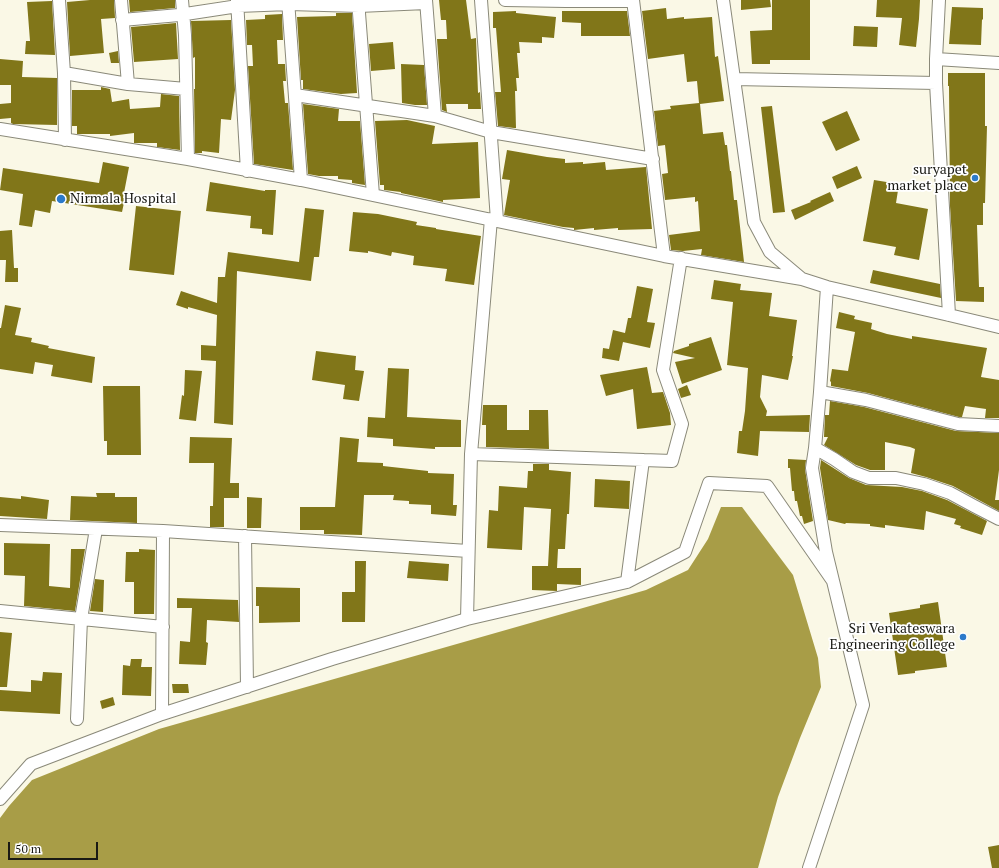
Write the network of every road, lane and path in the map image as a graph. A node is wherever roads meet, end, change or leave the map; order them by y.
1 (59, 0) edge
2 (121, 0) edge
3 (182, 0) edge
4 (481, 0) edge
5 (505, 0) edge
6 (633, 0) edge
7 (723, 0) edge
8 (939, 0) edge
9 (566, 1) edge
10 (289, 2) edge
11 (426, 2) edge
12 (237, 3) edge
13 (358, 3) edge
14 (183, 14) junction
15 (122, 20) junction
16 (936, 59) junction
17 (999, 63) edge
18 (64, 73) junction
19 (734, 80) junction
20 (936, 83) junction
21 (128, 84) junction
22 (186, 89) junction
23 (295, 95) junction
24 (366, 106) junction
25 (435, 116) junction
26 (0, 129) edge
27 (491, 132) junction
28 (65, 140) junction
29 (653, 158) junction
30 (188, 159) junction
31 (247, 170) junction
32 (301, 180) junction
33 (373, 195) junction
34 (494, 220) junction
35 (664, 256) junction
36 (681, 258) junction
37 (802, 279) junction
38 (827, 287) junction
39 (949, 315) junction
40 (999, 327) edge
41 (820, 392) junction
42 (999, 426) edge
43 (815, 448) junction
44 (470, 454) junction
45 (643, 460) junction
46 (999, 519) edge
47 (0, 525) edge
48 (96, 529) junction
49 (163, 531) junction
50 (245, 536) junction
51 (468, 551) junction
52 (626, 582) junction
53 (833, 582) junction
54 (0, 611) edge
55 (81, 619) junction
56 (467, 619) junction
57 (162, 627) junction
58 (247, 687) junction
59 (162, 714) junction
60 (77, 719) dead end
61 (0, 799) edge
62 (809, 868) edge

1 - 18 street
2 - 15 street
3 - 14 street
4 - 27 street
5 - 9 street
6 - 9 street
6 - 29 street
7 - 19 street
8 - 16 street
10 - 12 street
10 - 13 street
10 - 23 street
11 - 13 street
11 - 25 street
12 - 14 street
12 - 31 street
13 - 24 street
14 - 15 street
14 - 22 street
15 - 21 street
16 - 17 street
16 - 20 street
18 - 21 street
18 - 28 street
19 - 20 street
19 - 37 street
20 - 39 street
21 - 22 street
22 - 30 street
23 - 24 street
23 - 32 street
24 - 25 street
24 - 33 street
25 - 27 street
26 - 28 street
27 - 29 street
27 - 34 street
28 - 30 street
29 - 35 street
30 - 31 street
31 - 32 street
32 - 33 street
33 - 34 street
34 - 35 street
34 - 44 street
35 - 36 street
36 - 37 street
36 - 45 street
37 - 38 street
38 - 39 street
38 - 41 street
39 - 40 street
41 - 42 street
41 - 43 street
43 - 46 street
43 - 53 street
44 - 45 street
44 - 51 street
45 - 52 street
47 - 48 street
48 - 49 street
48 - 55 street
49 - 50 street
49 - 57 street
50 - 51 street
50 - 58 street
51 - 56 street
52 - 53 street
52 - 56 street
53 - 62 street
54 - 55 street
55 - 57 street
55 - 60 street
56 - 58 street
57 - 59 street
58 - 59 street
59 - 61 street

